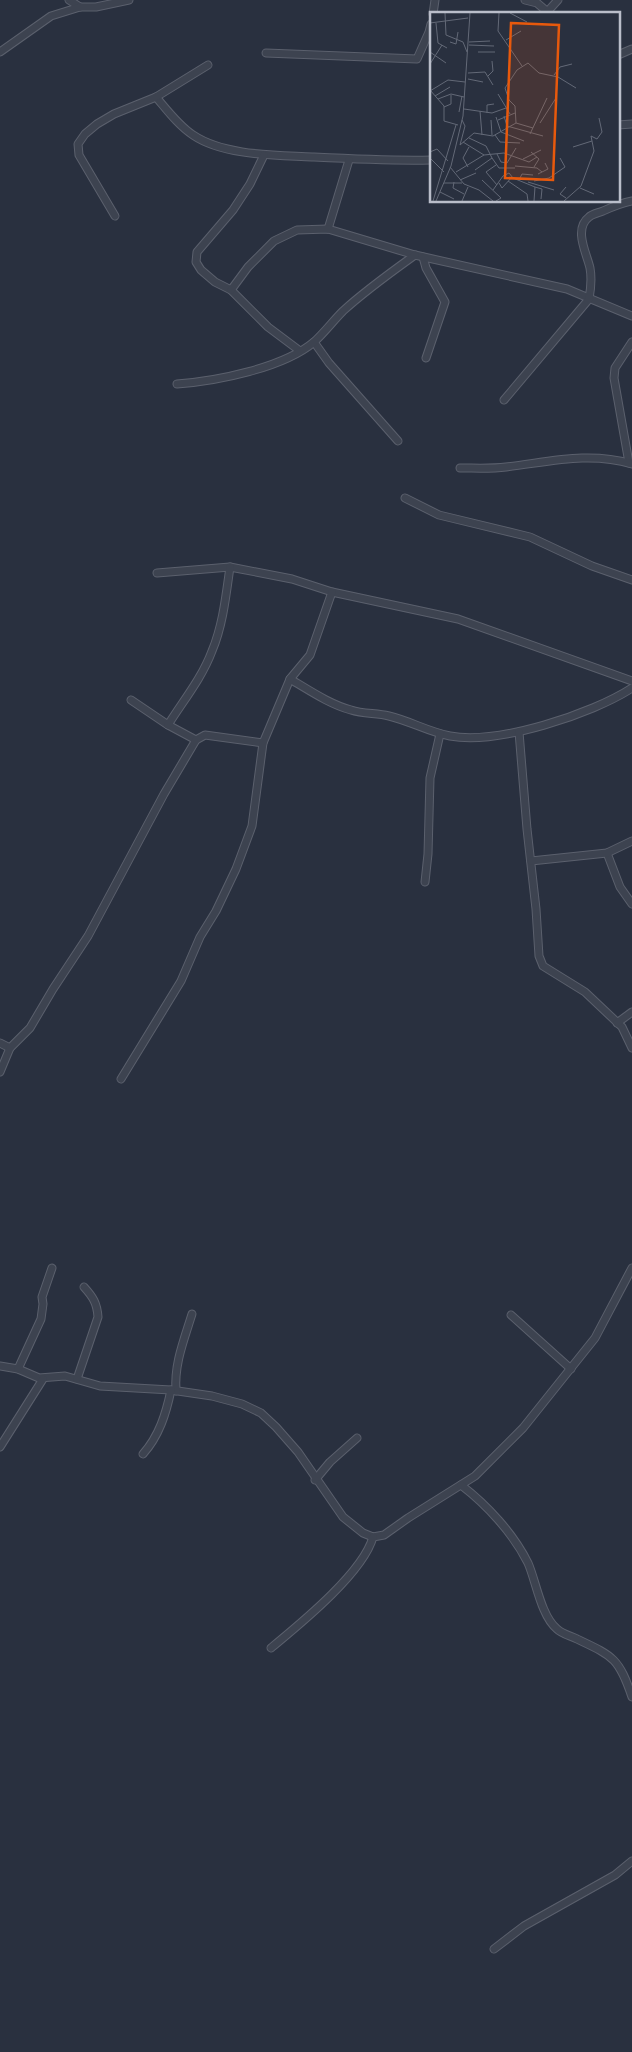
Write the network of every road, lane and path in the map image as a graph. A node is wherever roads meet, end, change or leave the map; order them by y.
1 (69, 0) edge
2 (129, 0) edge
3 (525, 0) edge
4 (558, 0) edge
5 (80, 7) junction
6 (549, 12) edge
7 (430, 28) edge
8 (632, 49) edge
9 (0, 52) edge
10 (266, 54) dead end
11 (620, 54) edge
12 (208, 65) dead end
13 (156, 97) junction
14 (264, 155) junction
15 (349, 160) junction
16 (430, 160) edge
17 (632, 202) edge
18 (114, 216) dead end
19 (328, 229) junction
20 (415, 255) junction
21 (423, 257) junction
22 (231, 290) junction
23 (589, 299) junction
24 (632, 316) edge
25 (314, 342) junction
26 (632, 342) edge
27 (300, 351) junction
28 (426, 358) dead end
29 (177, 384) dead end
30 (504, 400) dead end
31 (398, 440) dead end
32 (630, 463) edge
33 (460, 468) dead end
34 (405, 498) dead end
35 (230, 568) junction
36 (156, 573) dead end
37 (632, 580) edge
38 (332, 592) junction
39 (290, 679) junction
40 (632, 681) edge
41 (632, 688) edge
42 (131, 700) dead end
43 (168, 725) junction
44 (519, 732) junction
45 (440, 734) junction
46 (196, 740) junction
47 (263, 743) junction
48 (632, 841) edge
49 (607, 853) junction
50 (531, 861) junction
51 (425, 882) dead end
52 (632, 904) edge
53 (632, 1012) edge
54 (617, 1023) junction
55 (0, 1043) edge
56 (10, 1048) junction
57 (632, 1048) edge
58 (0, 1072) edge
59 (121, 1079) dead end
60 (52, 1268) dead end
61 (632, 1268) edge
62 (84, 1287) dead end
63 (192, 1314) dead end
64 (511, 1315) dead end
65 (0, 1366) edge
66 (18, 1369) junction
67 (571, 1369) junction
68 (43, 1379) junction
69 (77, 1379) junction
70 (174, 1391) junction
71 (357, 1438) dead end
72 (0, 1446) edge
73 (143, 1454) dead end
74 (315, 1480) junction
75 (461, 1485) junction
76 (373, 1537) junction
77 (271, 1648) dead end
78 (632, 1698) edge
79 (632, 1862) edge
80 (494, 1949) dead end

1 - 5 street
2 - 5 street
3 - 6 street
4 - 6 street
5 - 9 street
7 - 10 street
8 - 11 street
12 - 13 street
13 - 14 street
13 - 18 street
14 - 15 street
14 - 22 street
15 - 16 street
15 - 19 street
17 - 23 street
19 - 20 street
19 - 22 street
20 - 21 street
20 - 25 street
21 - 23 street
21 - 28 street
22 - 27 street
23 - 24 street
23 - 30 street
25 - 27 street
25 - 31 street
26 - 32 street
27 - 29 street
32 - 33 street
34 - 37 street
35 - 36 street
35 - 38 street
35 - 43 street
38 - 39 street
38 - 40 street
39 - 45 street
39 - 47 street
41 - 44 street
42 - 43 street
43 - 46 street
44 - 45 street
44 - 50 street
45 - 51 street
46 - 47 street
46 - 56 street
47 - 59 street
48 - 49 street
49 - 50 street
49 - 52 street
50 - 54 street
53 - 54 street
54 - 57 street
55 - 56 street
56 - 58 street
60 - 66 street
61 - 67 street
62 - 69 street
63 - 70 street
64 - 67 street
65 - 66 street
66 - 68 street
67 - 75 street
68 - 69 street
68 - 72 street
69 - 70 street
70 - 73 street
70 - 74 street
71 - 74 street
74 - 76 street
75 - 76 street
75 - 78 street
76 - 77 street
79 - 80 street

